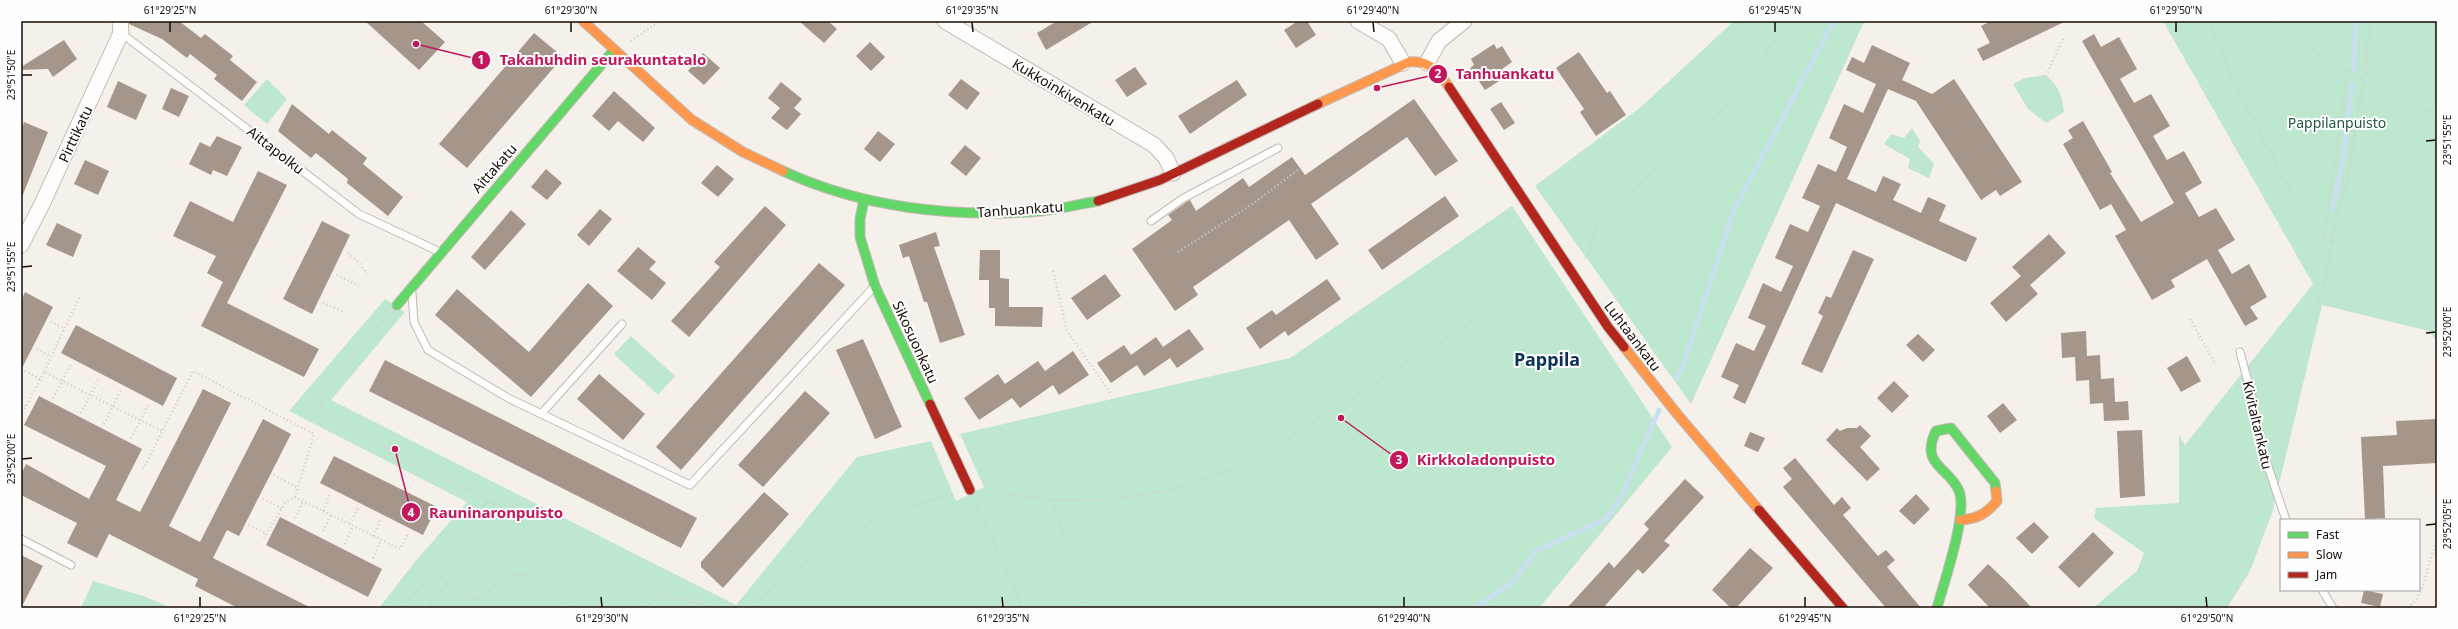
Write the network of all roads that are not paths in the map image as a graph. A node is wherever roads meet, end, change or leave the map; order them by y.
1 (583, 21) edge
2 (945, 21) edge
3 (1358, 21) edge
4 (1464, 21) edge
5 (121, 27) edge
6 (614, 52) junction
7 (1403, 63) junction
8 (1427, 63) junction
9 (1278, 148) dead end
10 (1173, 173) junction
11 (864, 200) junction
12 (1151, 221) dead end
13 (21, 245) edge
14 (440, 252) junction
15 (875, 286) junction
16 (411, 288) junction
17 (397, 305) road end
18 (622, 324) dead end
19 (2240, 352) dead end
20 (541, 414) junction
21 (970, 490) road end
22 (2286, 519) edge
23 (1960, 520) junction
24 (21, 539) edge
25 (71, 565) dead end
26 (2323, 591) edge
27 (1843, 608) edge
28 (1937, 608) edge
29 (2333, 608) edge

1 - 6 street, Tanhuankatu
2 - 10 street, Kukkoinkivenkatu
3 - 7 street
4 - 8 street
5 - 13 street, Pirttikatu
5 - 14 lane, Aittapolku
6 - 11 street, Tanhuankatu
6 - 14 street, Aittakatu
7 - 8 street, Tanhuankatu
7 - 10 street, Tanhuankatu
8 - 27 street, Luhtaankatu
9 - 12 lane
10 - 11 street, Tanhuankatu
11 - 15 street, Sikosuonkatu
14 - 16 street, Aittakatu
15 - 20 lane
15 - 21 street, Sikosuonkatu
16 - 17 street, Aittakatu
16 - 20 lane
18 - 20 lane
19 - 22 lane, Kivitaltankatu
23 - 23 street
23 - 28 street
24 - 25 lane
26 - 29 lane

